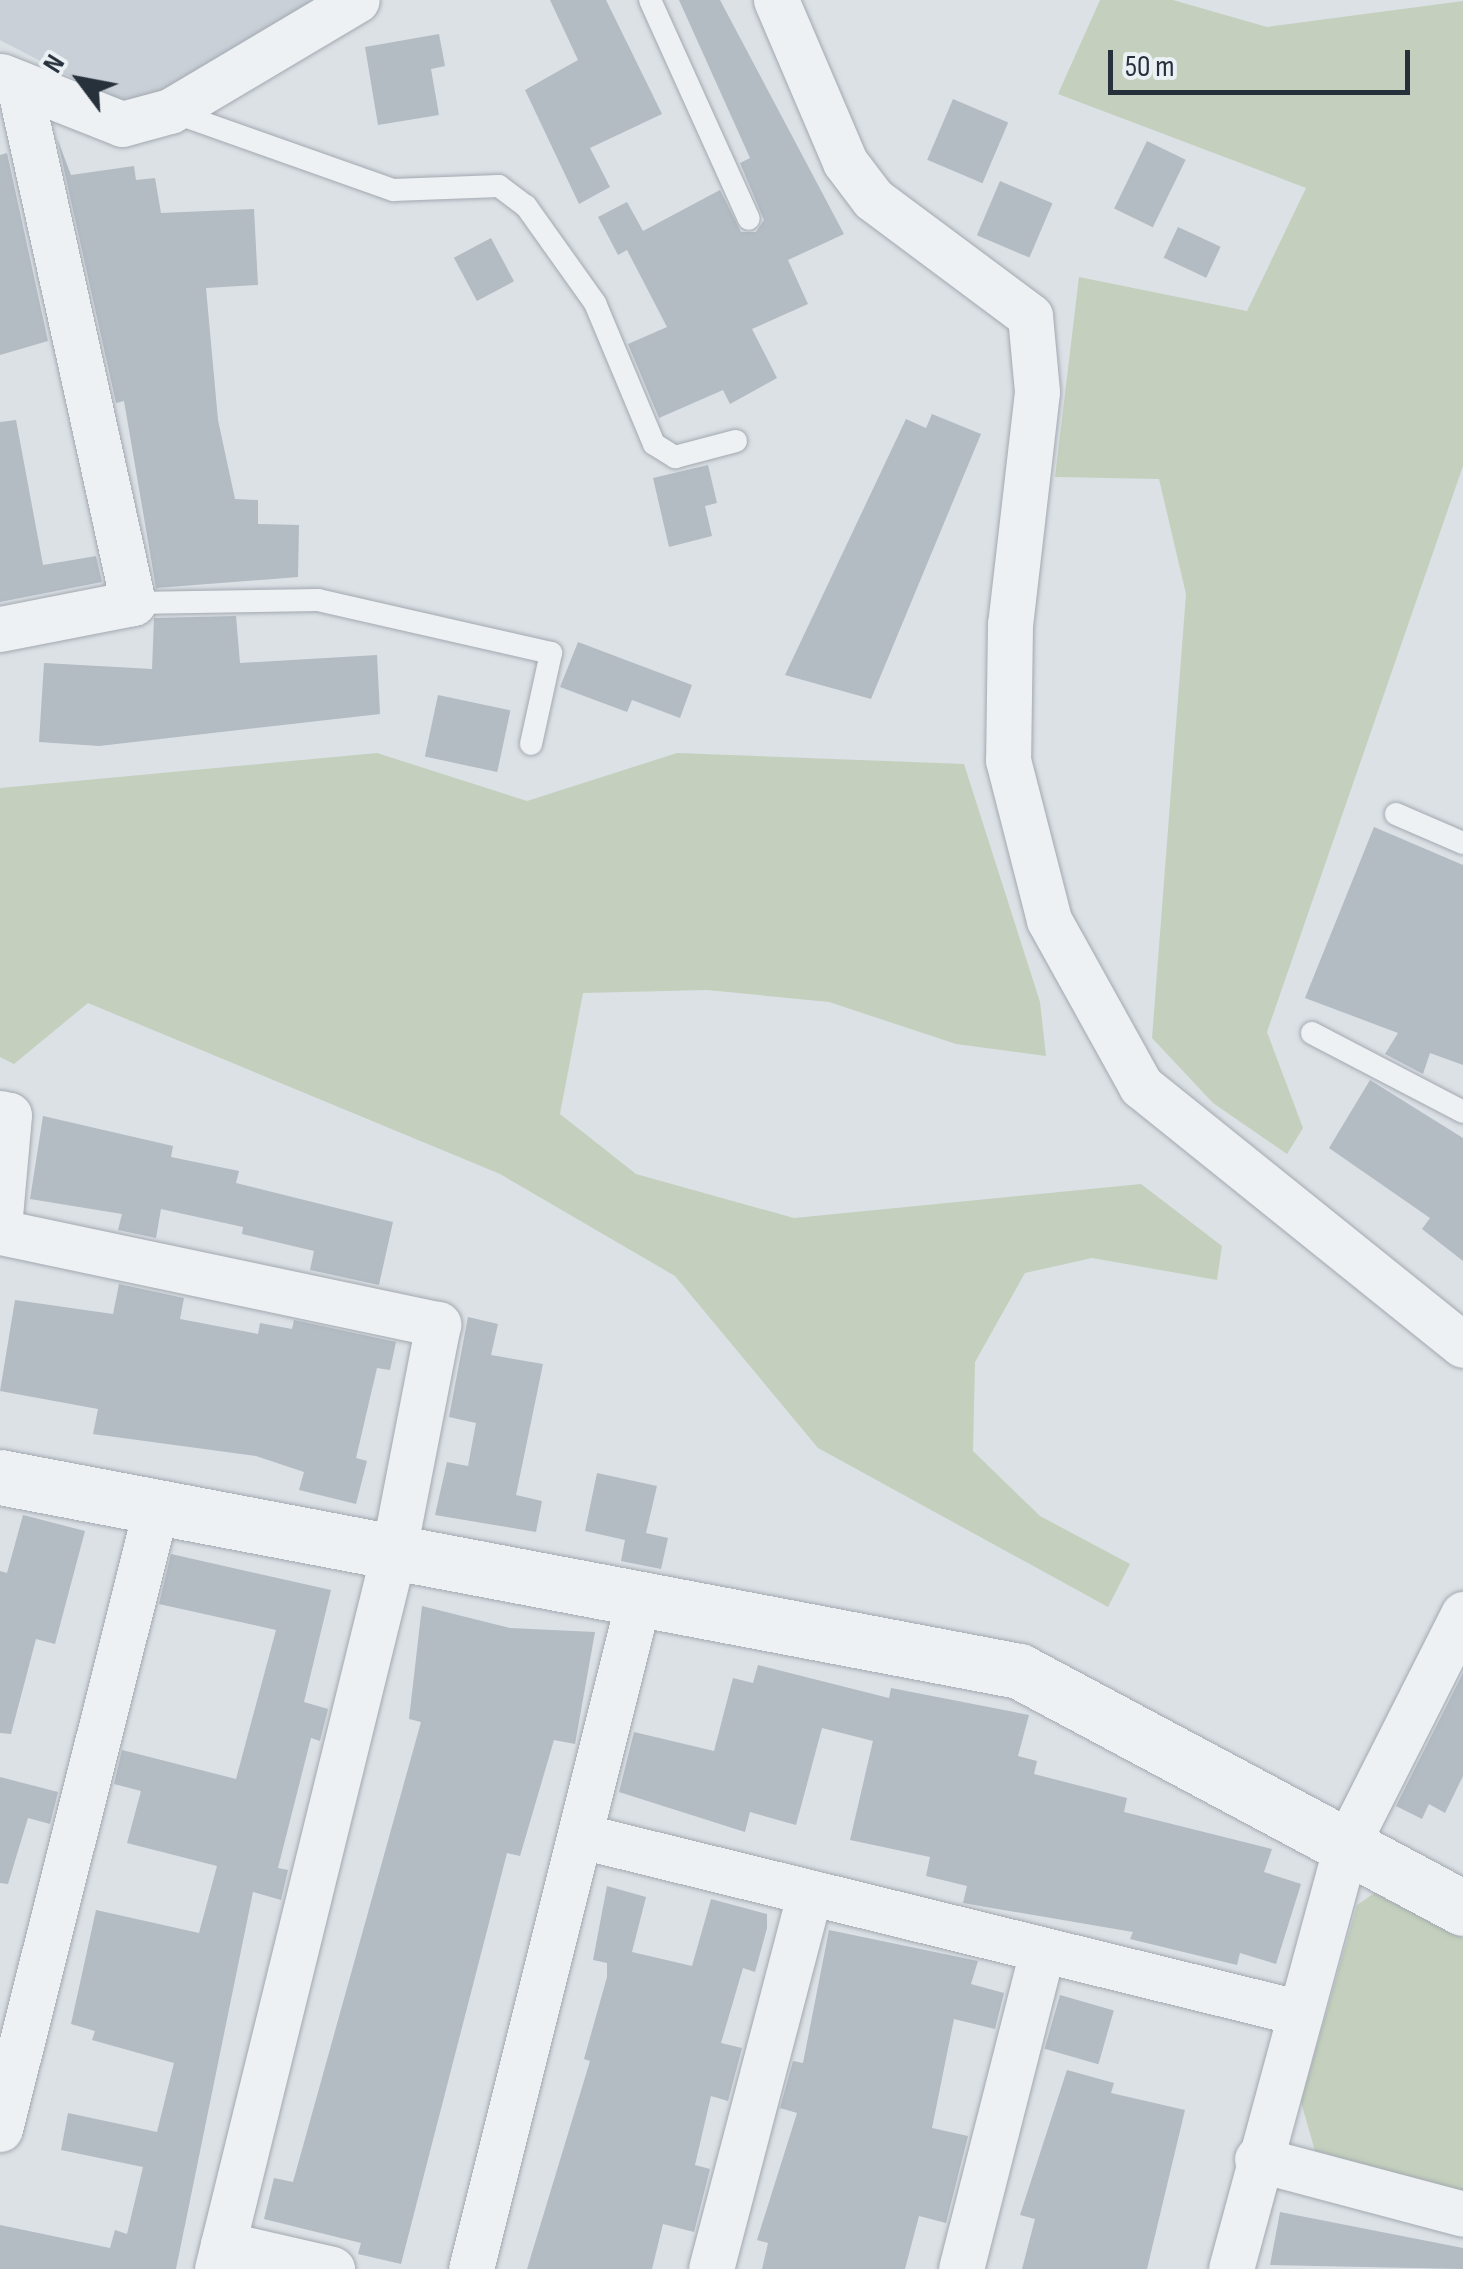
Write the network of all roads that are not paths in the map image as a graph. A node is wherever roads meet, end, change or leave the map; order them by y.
1 (357, 0) edge
2 (650, 0) edge
3 (776, 0) edge
4 (9, 80) edge
5 (170, 110) junction
6 (749, 220) dead end
7 (736, 440) dead end
8 (134, 604) junction
9 (0, 629) edge
10 (531, 744) dead end
11 (1396, 814) dead end
12 (1463, 843) edge
13 (1312, 1033) dead end
14 (1463, 1112) edge
15 (0, 1113) edge
16 (0, 1215) edge
17 (0, 1232) edge
18 (1463, 1344) edge
19 (0, 1477) edge
20 (156, 1508) junction
21 (393, 1555) junction
22 (638, 1601) junction
23 (1458, 1627) edge
24 (580, 1836) junction
25 (1346, 1846) junction
26 (809, 1896) junction
27 (1463, 1908) edge
28 (1041, 1955) junction
29 (1301, 2013) junction
30 (0, 2129) edge
31 (1257, 2159) junction
32 (1463, 2214) edge
33 (220, 2256) edge
34 (332, 2269) edge
35 (471, 2269) edge
36 (711, 2269) edge
37 (961, 2269) edge
38 (1231, 2269) edge

1 - 5 street
2 - 6 lane
3 - 18 street
4 - 5 street
4 - 8 street
5 - 7 lane
8 - 9 street
8 - 10 lane
11 - 12 lane
13 - 14 lane
15 - 16 street
17 - 21 street
19 - 20 street
20 - 21 street
20 - 30 street
21 - 22 street
21 - 33 street
22 - 24 street
22 - 25 street
23 - 25 street
24 - 26 street
24 - 35 street
25 - 27 street
25 - 29 street
26 - 28 street
26 - 36 street
28 - 29 street
28 - 37 street
29 - 31 street
31 - 32 street
31 - 38 street
33 - 34 street

